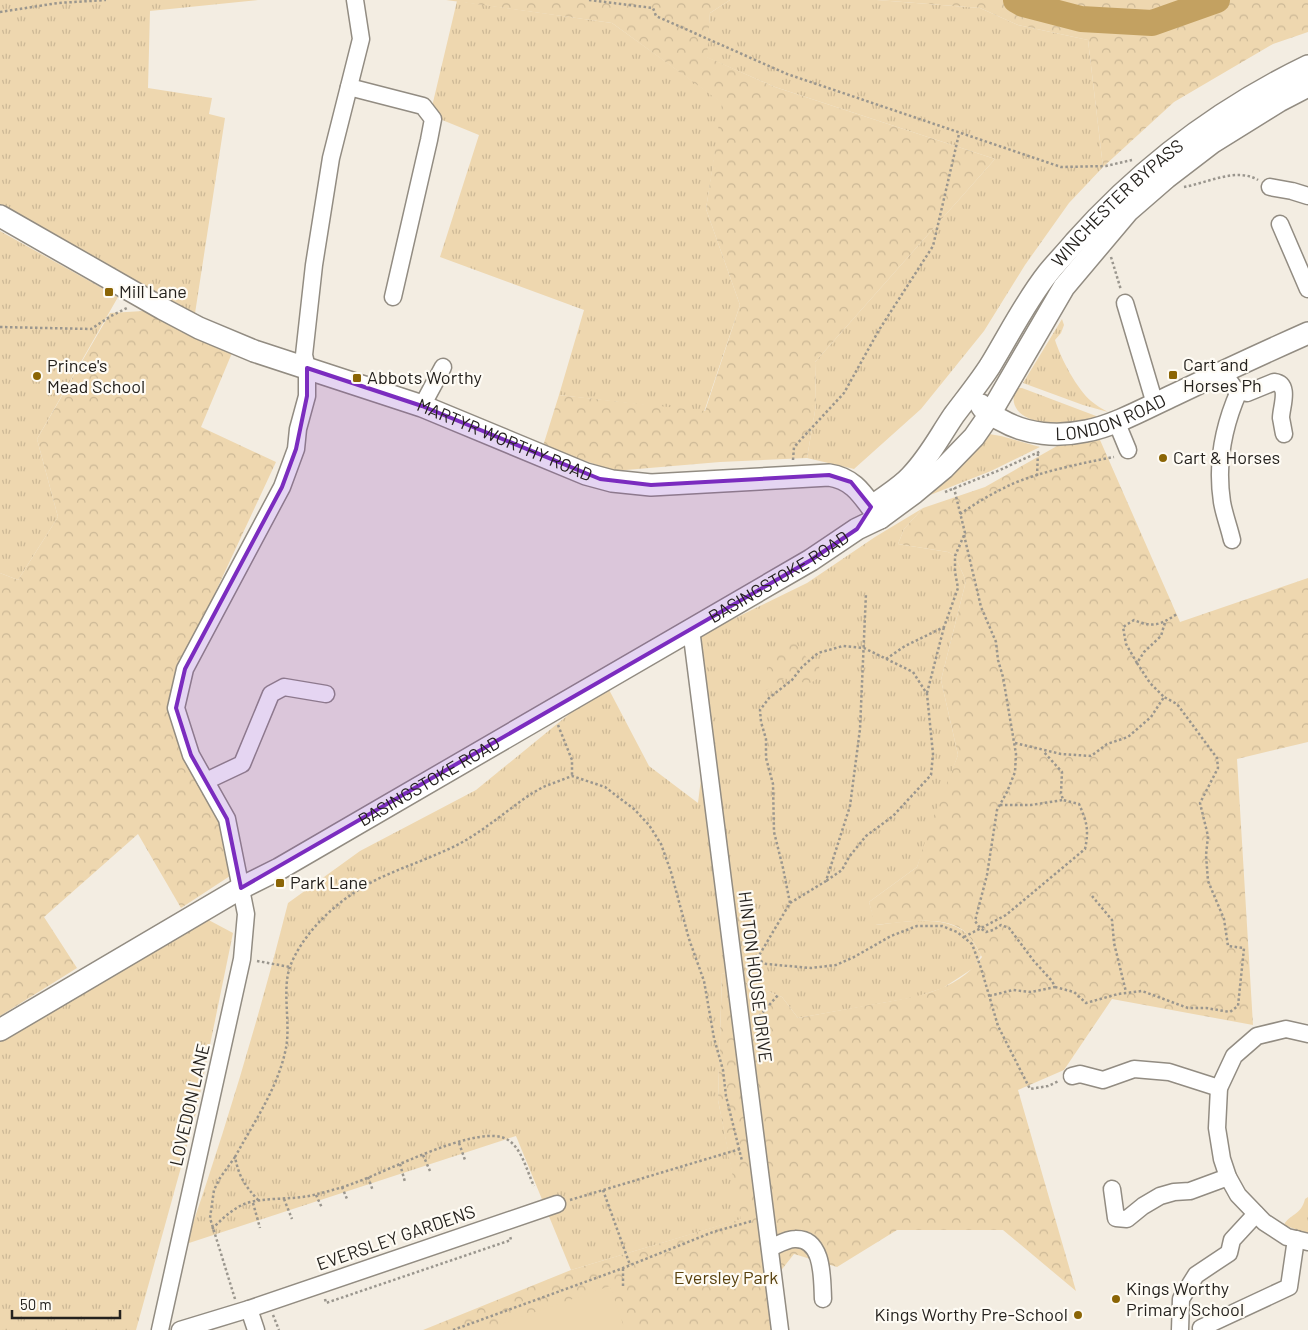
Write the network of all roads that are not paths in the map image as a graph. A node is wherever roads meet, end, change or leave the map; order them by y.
1 (355, 0) edge
2 (1308, 66) edge
3 (1308, 86) edge
4 (349, 87) junction
5 (1270, 188) road end
6 (1308, 196) edge
7 (0, 216) edge
8 (1280, 224) dead end
9 (1308, 290) edge
10 (393, 297) dead end
11 (1125, 303) road end
12 (1308, 333) edge
13 (443, 367) dead end
14 (307, 368) junction
15 (1223, 372) junction
16 (974, 388) junction
17 (1239, 392) junction
18 (1155, 404) junction
19 (422, 406) junction
20 (990, 414) junction
21 (1116, 421) junction
22 (1284, 434) dead end
23 (934, 449) junction
24 (1121, 454) road end
25 (876, 513) junction
26 (1232, 540) dead end
27 (691, 629) junction
28 (326, 694) dead end
29 (206, 781) junction
30 (241, 888) junction
31 (28, 1014) junction
32 (0, 1030) edge
33 (1308, 1034) edge
34 (0, 1036) edge
35 (1072, 1076) road end
36 (1220, 1088) junction
37 (1228, 1177) junction
38 (1112, 1189) dead end
39 (556, 1204) road end
40 (1256, 1214) junction
41 (1302, 1241) edge
42 (770, 1248) junction
43 (822, 1299) dead end
44 (245, 1311) junction
45 (223, 1324) edge
46 (1201, 1328) dead end
47 (160, 1330) edge
48 (180, 1330) edge
49 (256, 1330) edge
50 (780, 1330) edge
51 (1180, 1330) edge

1 - 4 street
2 - 16 main road, WINCHESTER BYPASS
3 - 20 main road, WINCHESTER BYPASS
4 - 10 street
4 - 14 street
5 - 6 street
7 - 14 main road, MARTYR WORTHY ROAD
8 - 9 street
11 - 18 street
12 - 15 main road, LONDON ROAD
13 - 19 street
14 - 19 main road, MARTYR WORTHY ROAD
14 - 29 street
15 - 17 street
15 - 18 main road, LONDON ROAD
16 - 20 main road, LONDON ROAD
16 - 23 main road, BASINGSTOKE ROAD
17 - 22 street
17 - 26 street
18 - 21 main road, LONDON ROAD
19 - 25 main road, MARTYR WORTHY ROAD
20 - 21 main road, LONDON ROAD
20 - 23 main road
20 - 25 main road, BASINGSTOKE ROAD
21 - 24 street
23 - 25 main road, BASINGSTOKE ROAD
25 - 27 main road, BASINGSTOKE ROAD
27 - 30 main road, BASINGSTOKE ROAD
27 - 42 street, HINTON HOUSE DRIVE
28 - 29 street
29 - 30 street
30 - 31 main road, BASINGSTOKE ROAD
30 - 47 street, LOVEDON LANE
31 - 32 main road, BASINGSTOKE ROAD
31 - 34 street
33 - 36 street
35 - 36 street
36 - 37 street
37 - 38 street
37 - 40 street
39 - 44 street, EVERSLEY GARDENS
40 - 41 street
40 - 51 street
41 - 46 street
42 - 43 street
42 - 50 street, HINTON HOUSE DRIVE
44 - 45 street, EVERSLEY GARDENS
44 - 49 street
45 - 48 street, EVERSLEY GARDENS

